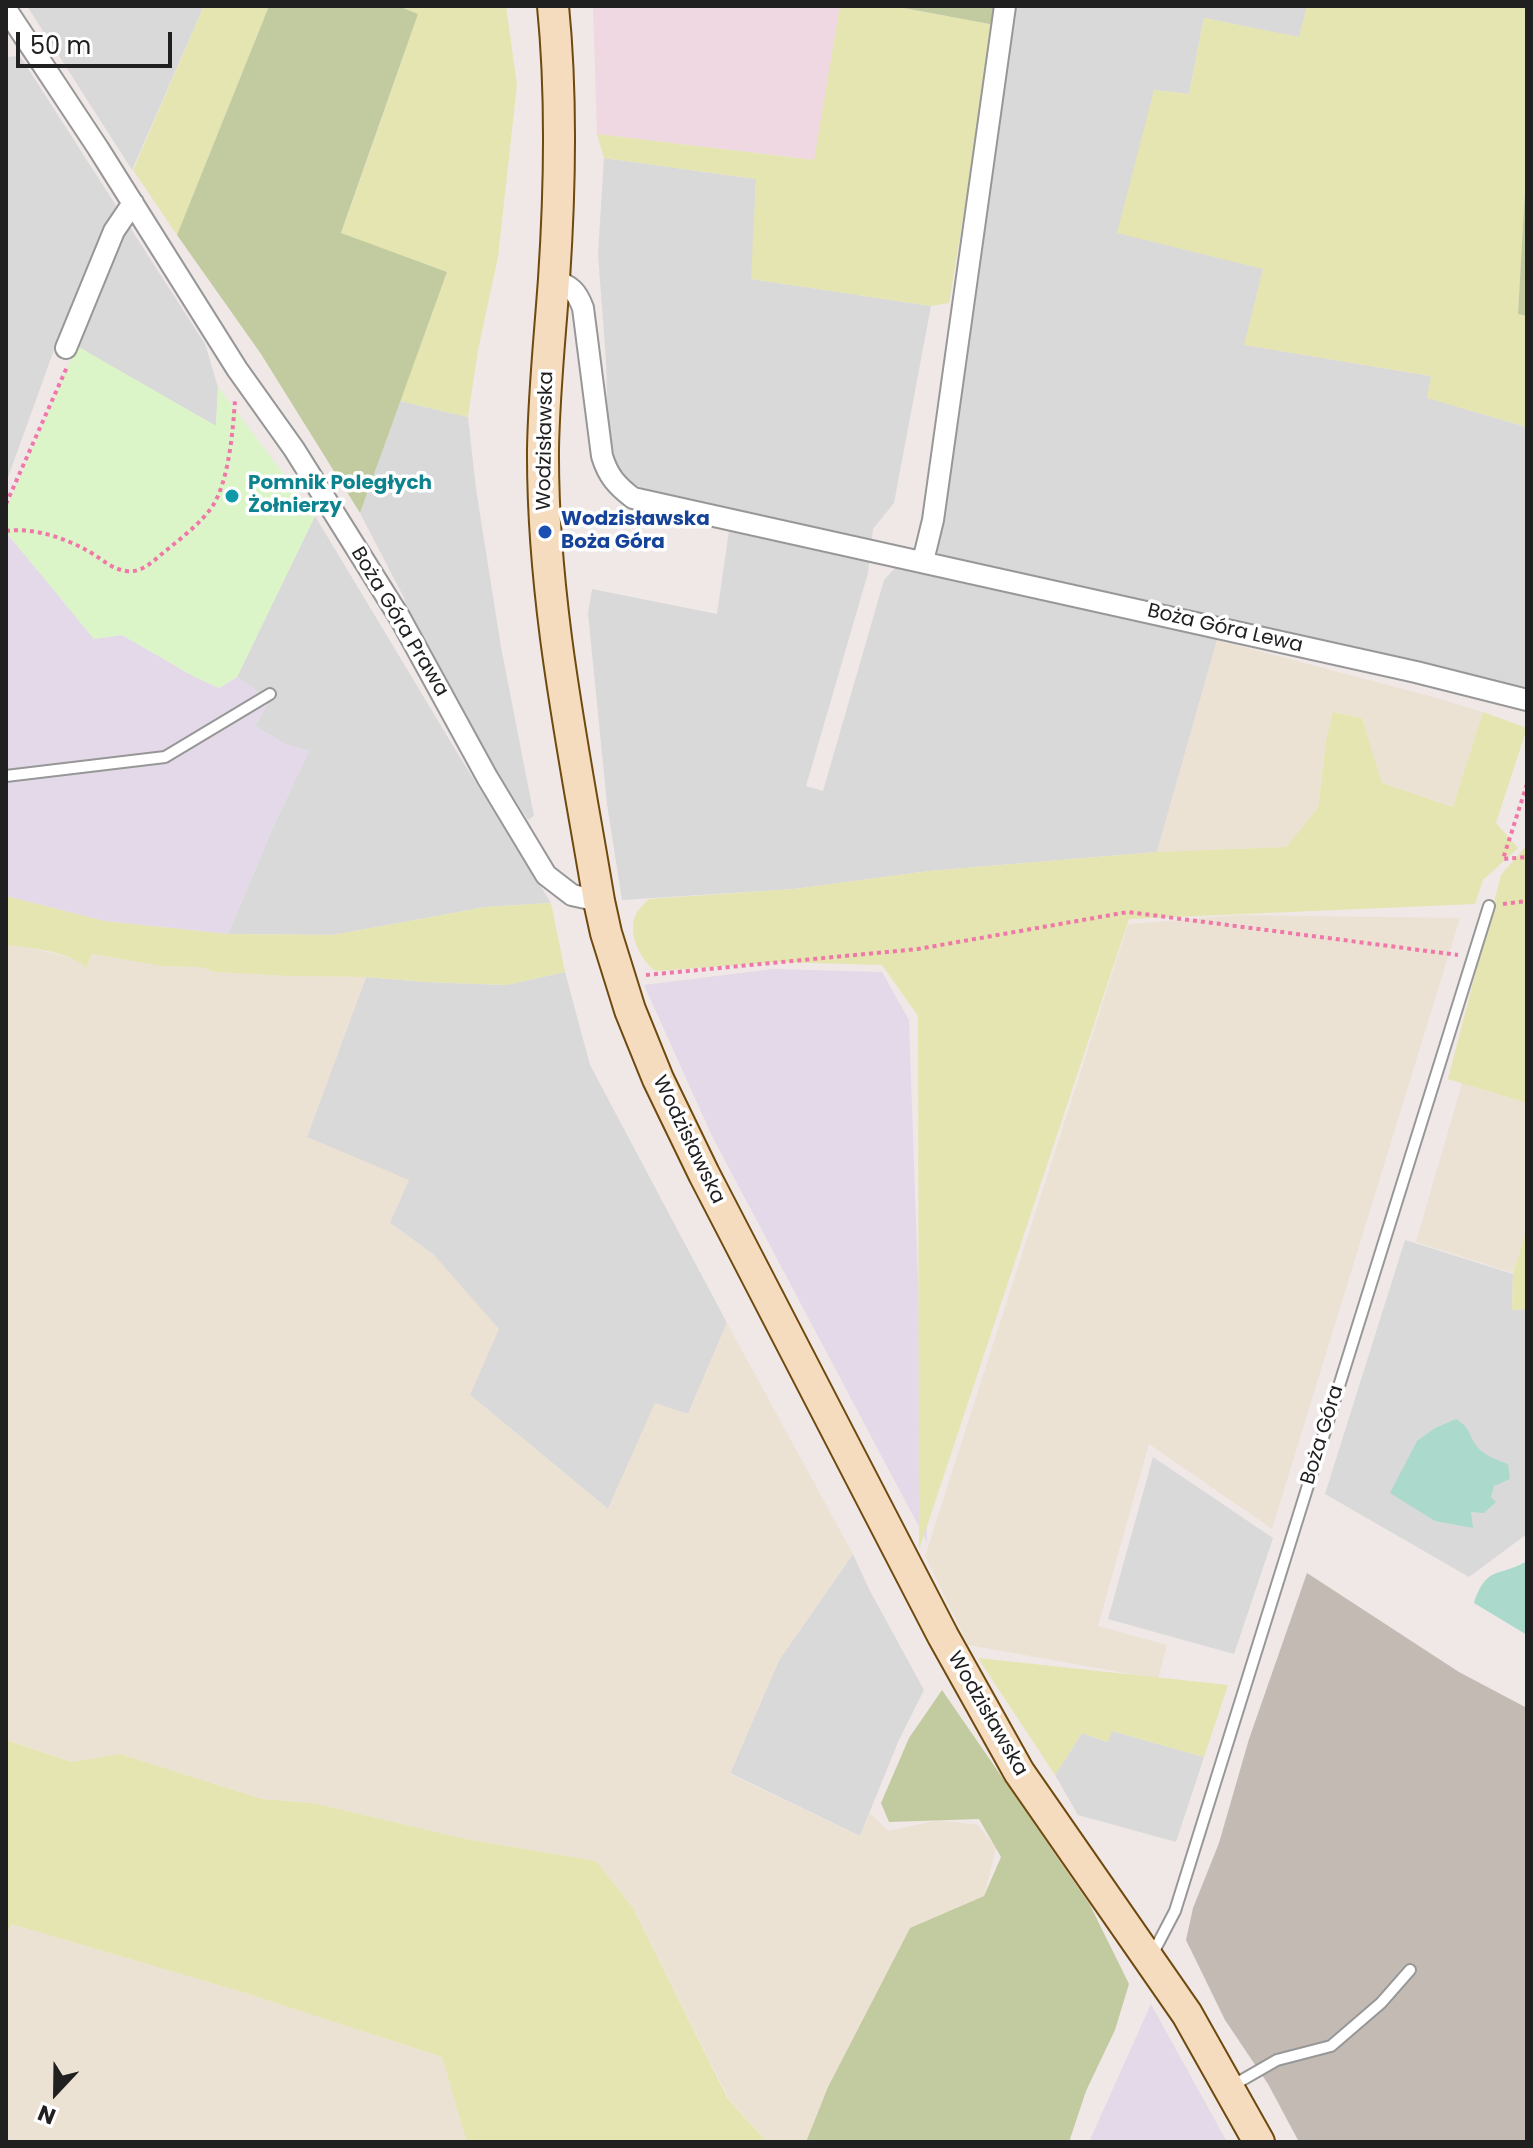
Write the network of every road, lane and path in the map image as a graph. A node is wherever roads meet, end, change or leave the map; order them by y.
1 (553, 6) edge
2 (1005, 6) edge
3 (7, 16) edge
4 (133, 203) junction
5 (554, 281) junction
6 (66, 348) dead end
7 (237, 369) junction
8 (6, 531) edge
9 (923, 561) junction
10 (270, 694) dead end
11 (1527, 700) edge
12 (6, 776) edge
13 (1527, 784) edge
14 (1527, 857) edge
15 (599, 901) junction
16 (1527, 901) edge
17 (1489, 906) joint
18 (1459, 955) dead end
19 (620, 978) junction
20 (1149, 1960) junction
21 (1410, 1970) dead end
22 (1228, 2088) junction
23 (1259, 2142) edge

1 - 5 main road, Wodzisławska
2 - 9 street
3 - 4 street, Boża Góra Prawa
4 - 6 street
4 - 7 street, Boża Góra Prawa
5 - 9 street, Boża Góra Lewa
5 - 15 main road, Wodzisławska
7 - 8 path
7 - 15 street, Boża Góra Prawa
9 - 11 street, Boża Góra Lewa
10 - 12 lane
13 - 14 path
15 - 19 main road, Wodzisławska
16 - 17 path
17 - 20 lane, Boża Góra
18 - 19 path
19 - 20 main road, Wodzisławska
20 - 22 main road, Wodzisławska
21 - 22 lane
22 - 23 main road, Wodzisławska

